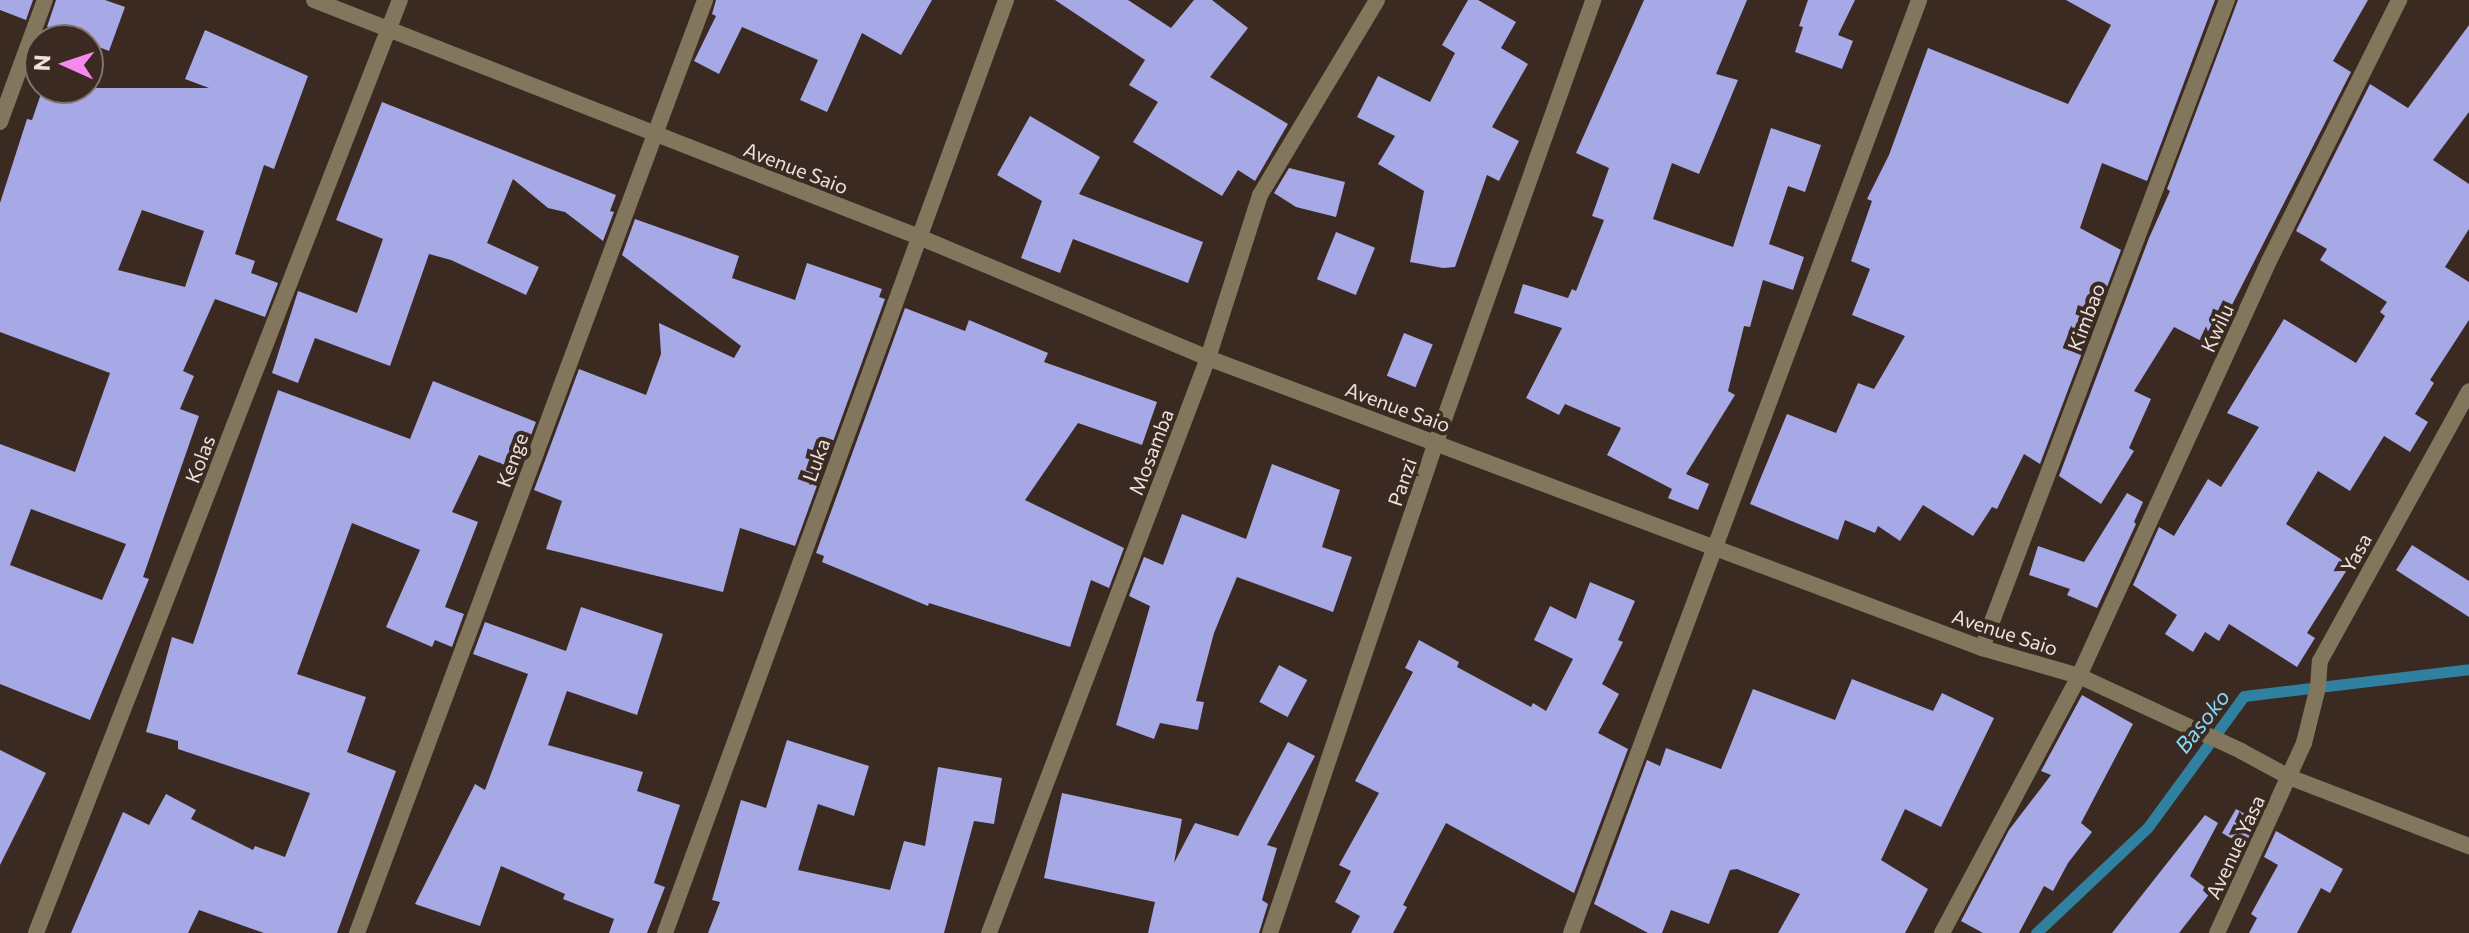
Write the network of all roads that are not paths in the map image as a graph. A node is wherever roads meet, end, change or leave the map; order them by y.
1 (45, 0) edge
2 (314, 0) edge
3 (400, 0) edge
4 (705, 0) edge
5 (1006, 0) edge
6 (1377, 0) edge
7 (1593, 0) edge
8 (1919, 0) edge
9 (2227, 0) edge
10 (2399, 0) edge
11 (389, 28) junction
12 (0, 122) edge
13 (654, 134) junction
14 (919, 237) junction
15 (1208, 358) junction
16 (2469, 391) edge
17 (1436, 442) junction
18 (1717, 548) junction
19 (1982, 648) junction
20 (2079, 676) junction
21 (2289, 777) junction
22 (2469, 846) edge
23 (36, 933) edge
24 (357, 933) edge
25 (665, 933) edge
26 (989, 933) edge
27 (1270, 933) edge
28 (1571, 933) edge
29 (1942, 933) edge
30 (2217, 933) edge

1 - 12 street
2 - 11 street, Avenue Saio
3 - 11 street, Kolas
4 - 13 street, Kenge
5 - 14 street, Luka
6 - 15 street, Mosamba
7 - 17 street, Panzi
8 - 18 street
9 - 19 street, Kimbao
10 - 20 street, Kwilu
11 - 13 street, Avenue Saio
11 - 23 street, Kolas
13 - 14 street, Avenue Saio
13 - 24 street, Kenge
14 - 15 street, Avenue Saio
14 - 25 street, Luka
15 - 17 street, Avenue Saio
15 - 26 street, Mosamba
16 - 21 street, Yasa
17 - 18 street, Avenue Saio
17 - 27 street, Panzi
18 - 19 street, Avenue Saio
18 - 28 street
19 - 20 street, Avenue Saio
20 - 21 street, Avenue Saio
20 - 29 street, Kwilu
21 - 22 street, Avenue Saio
21 - 30 street, Avenue Yasa

